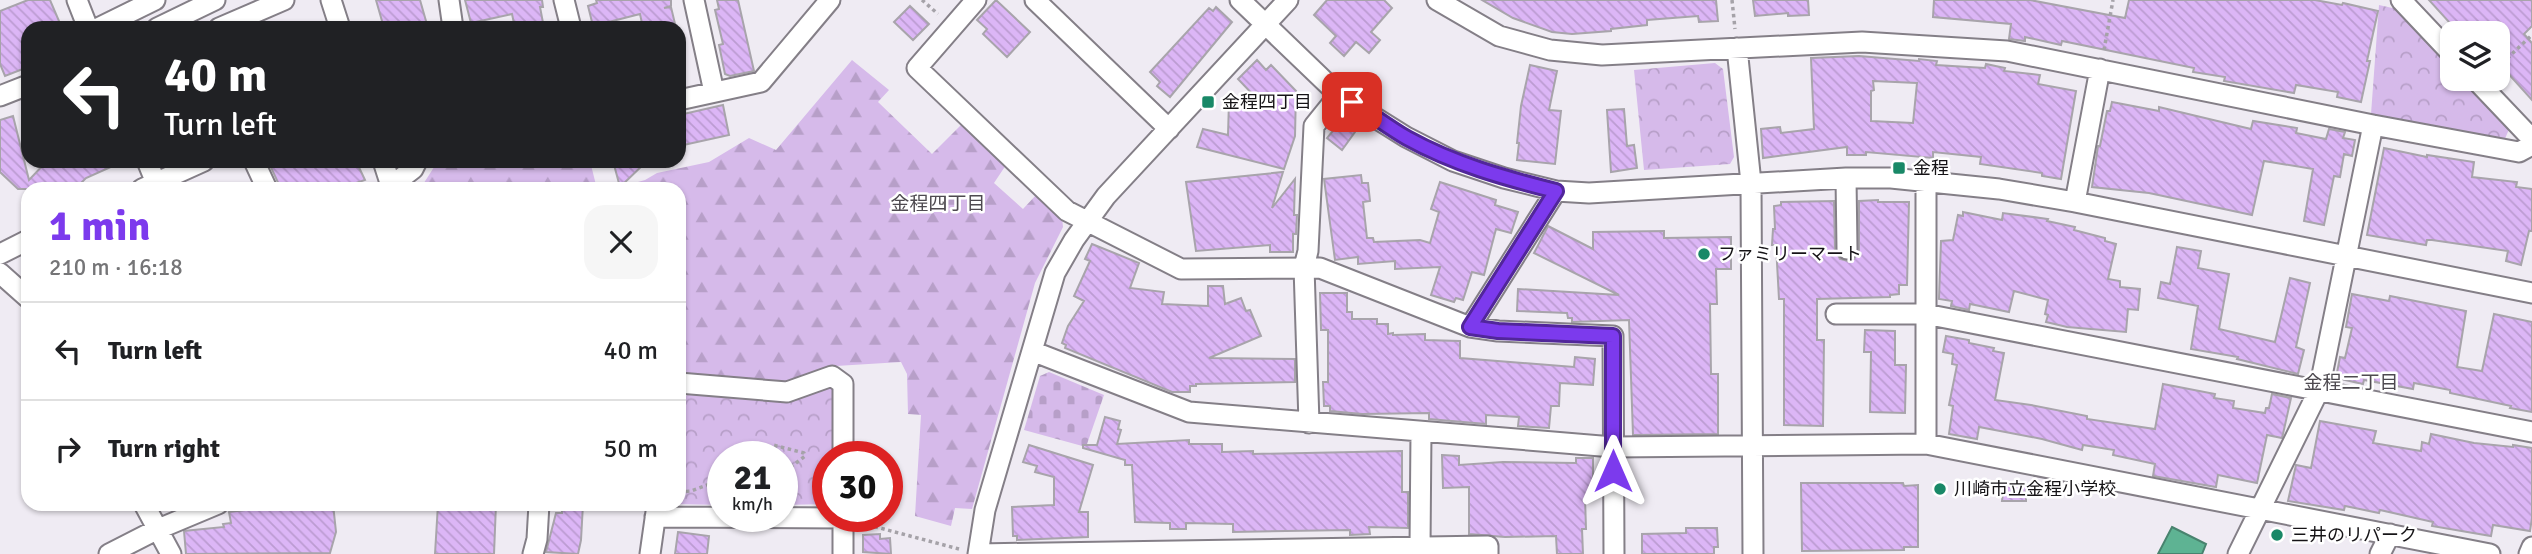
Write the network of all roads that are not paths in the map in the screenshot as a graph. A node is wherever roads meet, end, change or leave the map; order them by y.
1 (76, 0) edge
2 (155, 0) edge
3 (215, 0) edge
4 (284, 0) edge
5 (331, 0) edge
6 (449, 0) edge
7 (564, 0) edge
8 (694, 0) edge
9 (976, 0) edge
10 (1035, 0) edge
11 (1240, 0) edge
12 (1287, 0) edge
13 (1437, 0) edge
14 (2401, 0) edge
15 (827, 2) edge
16 (85, 21) edge
17 (112, 21) edge
18 (172, 21) edge
19 (235, 21) edge
20 (338, 21) edge
21 (452, 21) edge
22 (568, 21) edge
23 (1264, 23) junction
24 (2440, 41) edge
25 (1737, 48) junction
26 (2100, 69) junction
27 (21, 88) edge
28 (2486, 91) edge
29 (713, 92) junction
30 (1339, 95) junction
31 (0, 96) edge
32 (686, 98) edge
33 (2373, 125) junction
34 (1169, 129) junction
35 (2532, 139) edge
36 (2532, 145) edge
37 (189, 168) edge
38 (414, 168) edge
39 (1846, 178) junction
40 (1926, 180) junction
41 (158, 182) edge
42 (399, 182) edge
43 (1751, 183) junction
44 (1556, 191) junction
45 (2075, 202) junction
46 (1088, 221) junction
47 (21, 244) edge
48 (1847, 249) dead end
49 (0, 254) edge
50 (2348, 258) junction
51 (1304, 267) junction
52 (0, 273) edge
53 (21, 292) edge
54 (2532, 293) edge
55 (1836, 314) dead end
56 (1925, 314) junction
57 (1470, 327) junction
58 (1032, 351) junction
59 (686, 384) edge
60 (2319, 390) junction
61 (1309, 423) junction
62 (1421, 432) junction
63 (2532, 432) edge
64 (843, 441) edge
65 (1926, 444) junction
66 (1613, 447) junction
67 (1753, 447) junction
68 (2261, 510) junction
69 (147, 511) edge
70 (201, 511) edge
71 (539, 511) edge
72 (656, 511) edge
73 (683, 511) edge
74 (812, 516) edge
75 (156, 530) junction
76 (843, 532) edge
77 (2390, 534) junction
78 (1419, 547) junction
79 (2532, 547) edge
80 (1108, 553) edge
81 (109, 554) edge
82 (171, 554) edge
83 (533, 554) edge
84 (650, 554) edge
85 (843, 554) edge
86 (978, 554) edge
87 (1488, 554) edge
88 (1614, 554) edge
89 (1753, 554) edge
90 (2238, 554) edge
91 (2379, 554) edge
92 (2490, 554) edge
93 (2529, 554) edge

1 - 16 street
2 - 17 street
3 - 18 street
4 - 19 street
5 - 20 street
6 - 21 street
7 - 22 street
8 - 29 street
9 - 46 street
10 - 34 street
11 - 23 street
12 - 23 street
13 - 25 street
14 - 24 street
15 - 29 street
23 - 30 street
23 - 34 street
25 - 26 street
25 - 43 street
26 - 33 street
26 - 45 street
27 - 31 street
28 - 35 street
29 - 32 street
30 - 44 street
30 - 51 street
33 - 36 street
33 - 50 street
34 - 46 street
37 - 41 street
38 - 42 street
39 - 40 street
39 - 43 street
39 - 48 street
40 - 45 street
40 - 56 street
43 - 44 street
43 - 67 street
44 - 57 street
45 - 50 street
46 - 51 street
46 - 58 street
47 - 49 street
50 - 54 street
50 - 60 street
51 - 57 street
51 - 61 street
52 - 53 street
55 - 56 street
56 - 60 street
56 - 65 street
57 - 66 street
58 - 61 street
58 - 86 street
59 - 64 street
60 - 63 street
60 - 68 street
61 - 62 street
62 - 66 street
62 - 78 street
65 - 67 street
65 - 68 street
66 - 67 street
66 - 88 street
67 - 89 street
68 - 77 street
68 - 90 street
69 - 75 street
70 - 75 street
71 - 83 street
72 - 84 street
73 - 74 street
75 - 81 street
75 - 82 street
76 - 85 street
77 - 91 street
77 - 92 street
78 - 80 street
78 - 87 street
79 - 93 street
80 - 86 street

